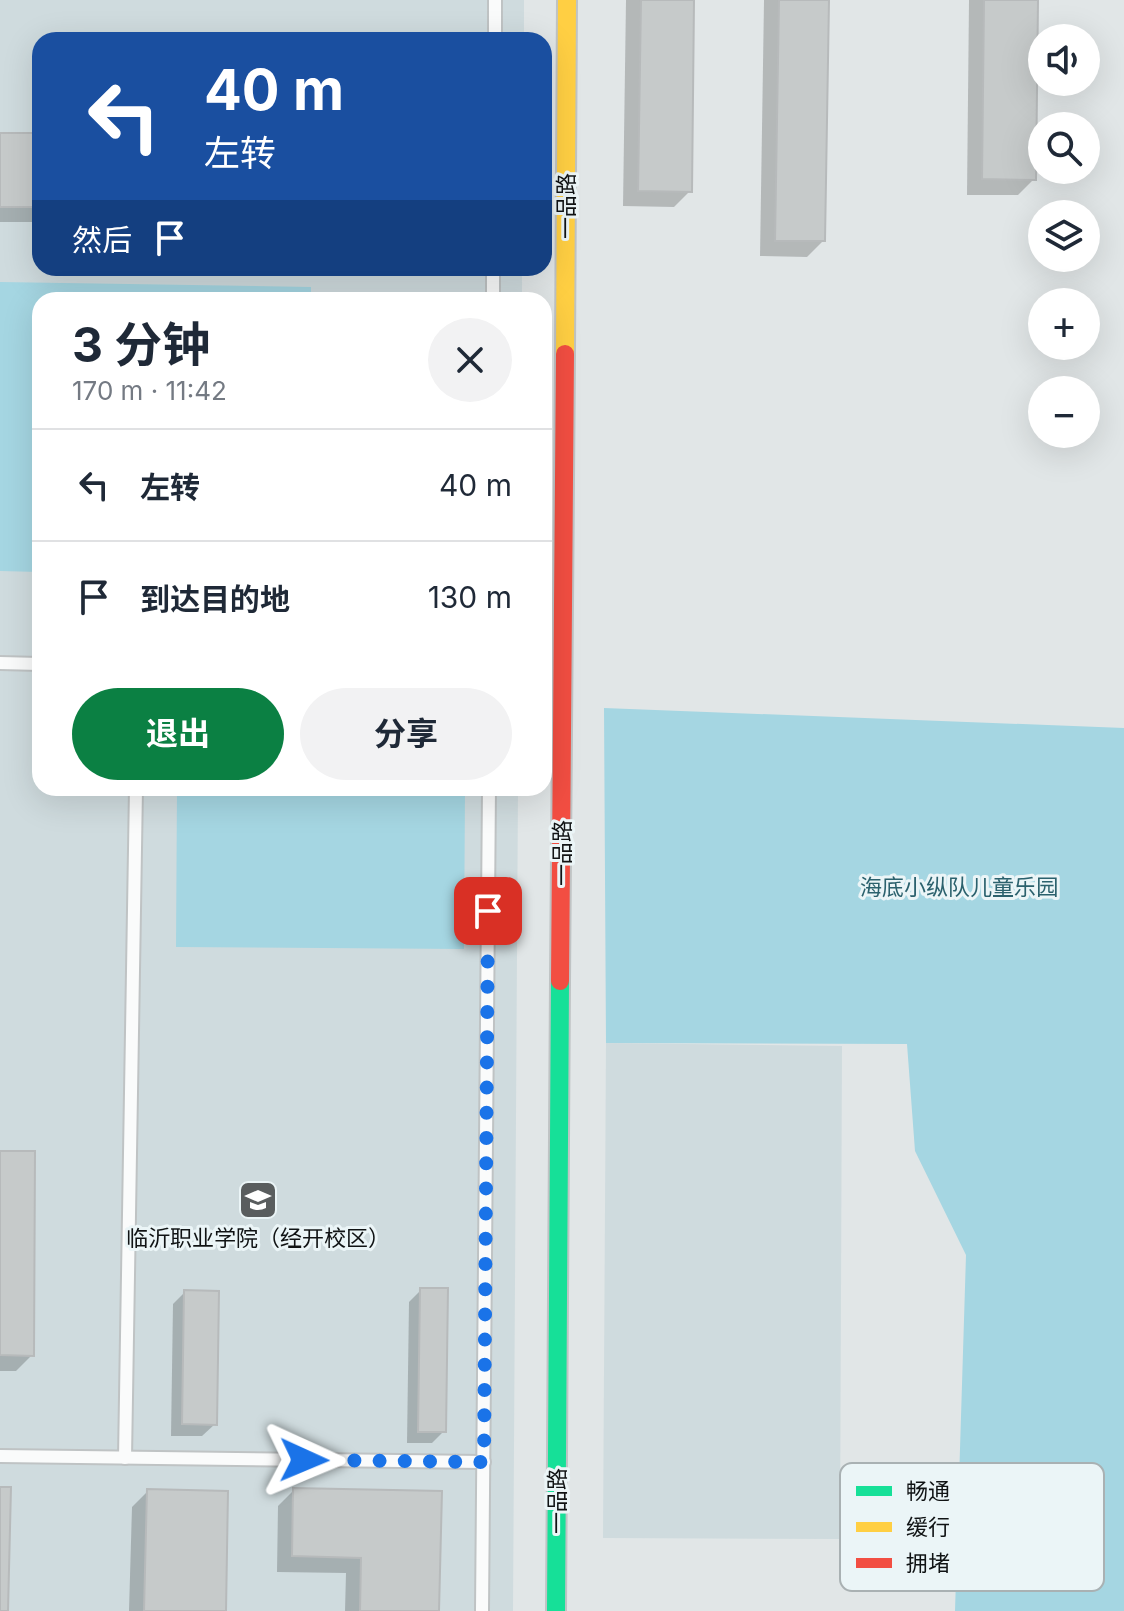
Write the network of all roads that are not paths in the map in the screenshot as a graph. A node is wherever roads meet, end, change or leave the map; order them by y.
1 (495, 0) edge
2 (567, 0) edge
3 (495, 32) edge
4 (0, 663) edge
5 (32, 664) edge
6 (136, 796) edge
7 (489, 796) edge
8 (0, 1456) edge
9 (125, 1458) junction
10 (484, 1462) junction
11 (482, 1611) edge
12 (556, 1611) edge

1 - 3 lane
2 - 12 street, 一品路
4 - 5 lane
6 - 9 lane
7 - 10 lane
8 - 9 lane
9 - 10 lane
10 - 11 lane

